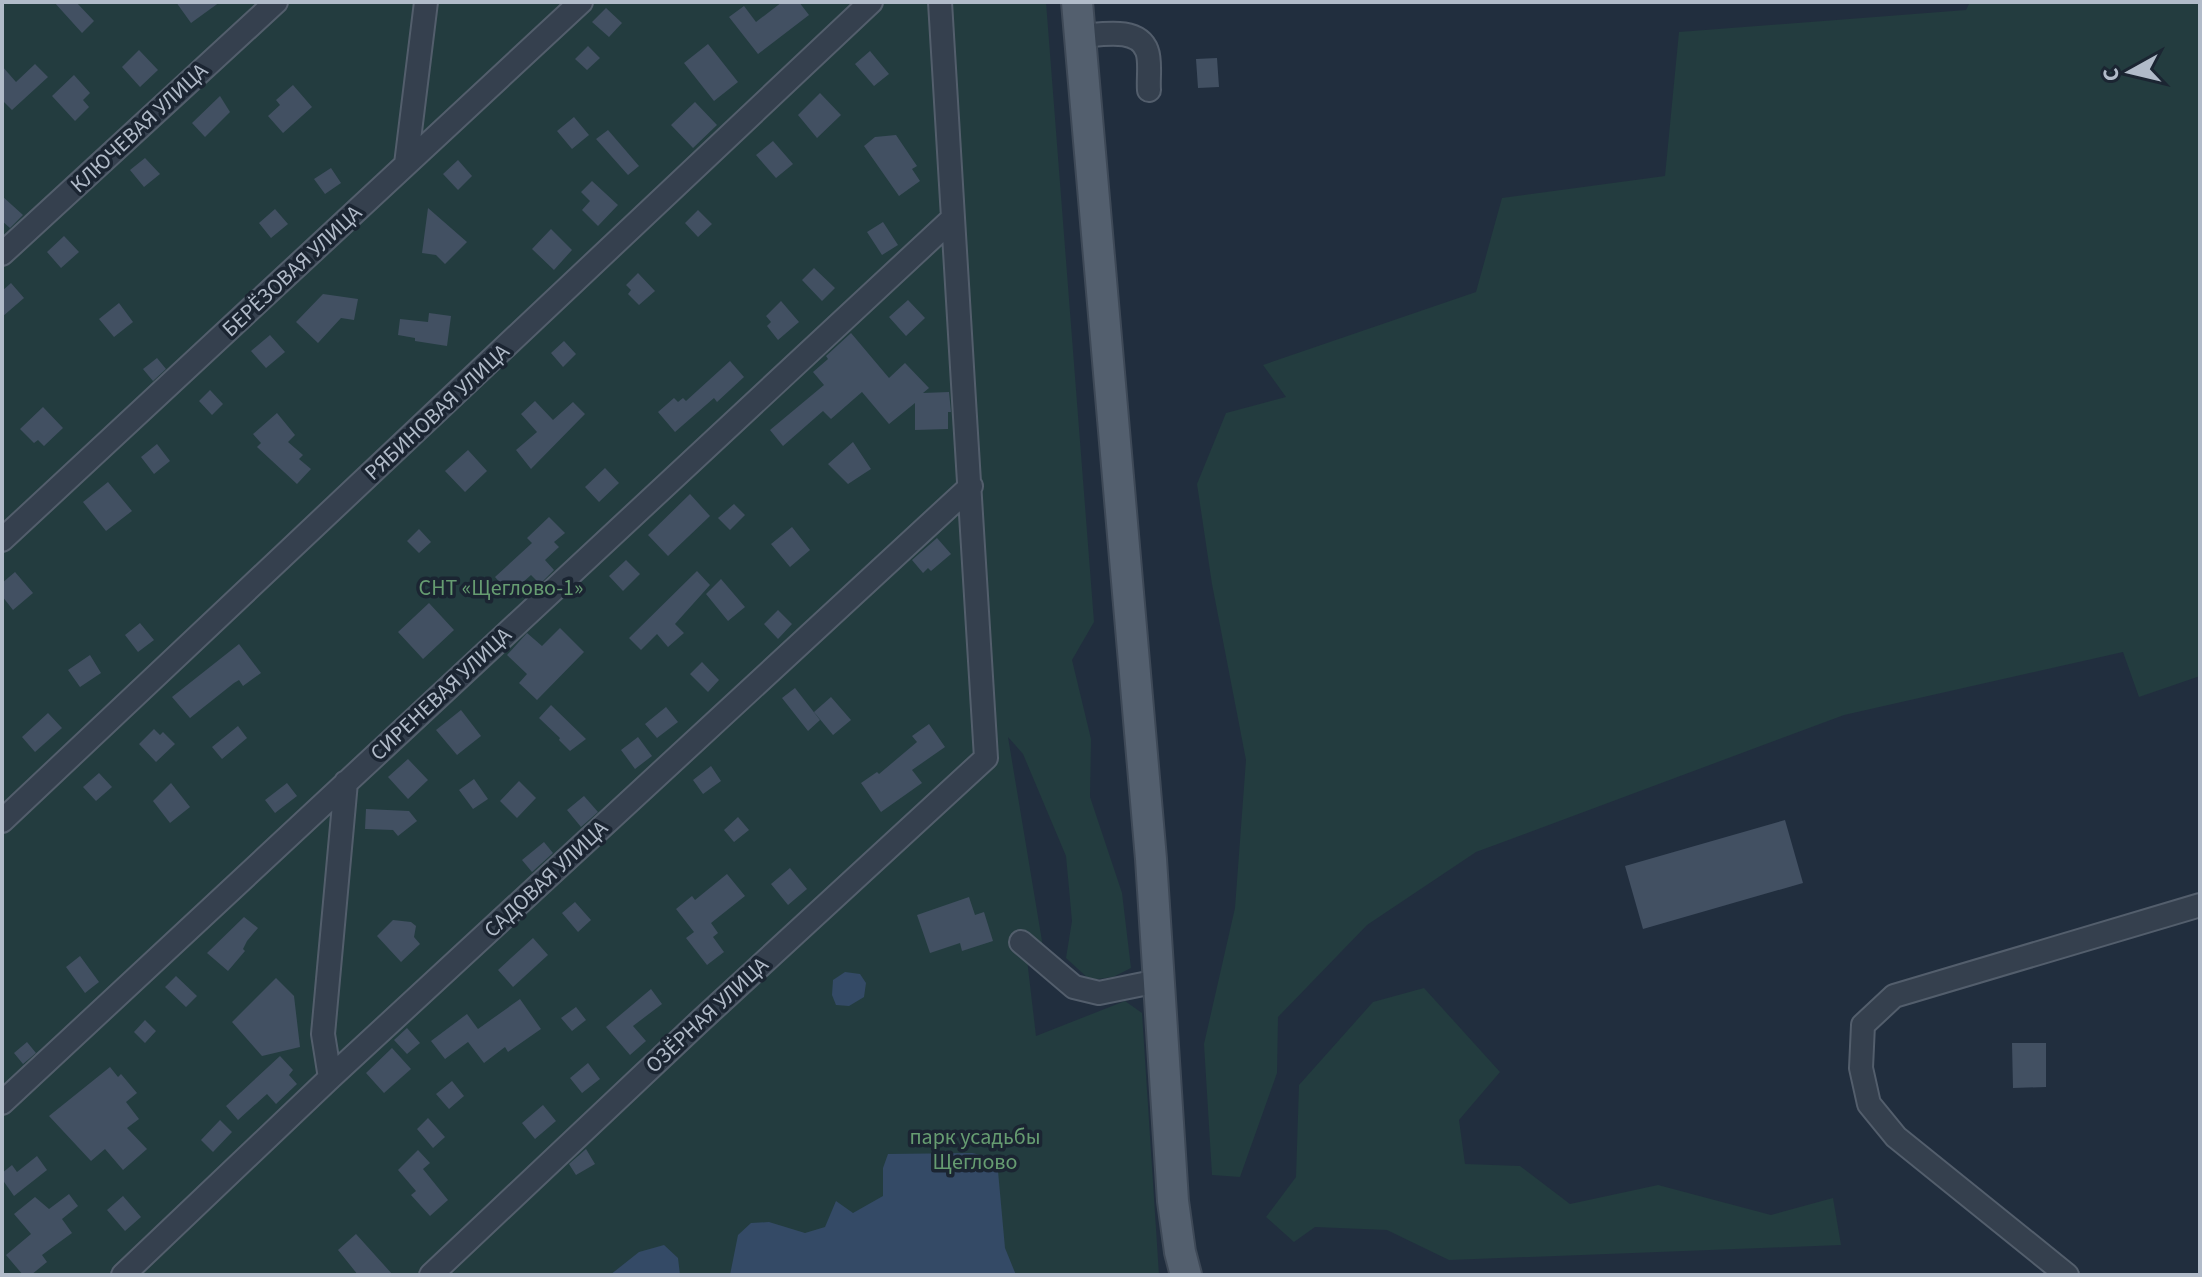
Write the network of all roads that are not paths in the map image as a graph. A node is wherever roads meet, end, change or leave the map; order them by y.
1 (276, 2) edge
2 (426, 2) edge
3 (581, 2) edge
4 (871, 2) edge
5 (940, 2) edge
6 (1077, 2) edge
7 (1080, 36) junction
8 (1149, 90) dead end
9 (406, 164) junction
10 (951, 220) junction
11 (2, 254) edge
12 (971, 486) junction
13 (2, 540) edge
14 (346, 782) junction
15 (2, 821) edge
16 (2200, 905) edge
17 (1021, 942) dead end
18 (1158, 981) junction
19 (330, 1078) junction
20 (2, 1103) edge
21 (123, 1275) edge
22 (431, 1275) edge
23 (1186, 1275) edge
24 (2067, 1275) edge

1 - 11 street, КЛЮЧЕВАЯ УЛИЦА
2 - 9 street
3 - 9 street, БЕРЁЗОВАЯ УЛИЦА
4 - 15 street, РЯБИНОВАЯ УЛИЦА
5 - 10 street
6 - 7 main road
7 - 8 street
7 - 18 main road
9 - 13 street, БЕРЁЗОВАЯ УЛИЦА
10 - 12 street
10 - 14 street, СИРЕНЕВАЯ УЛИЦА
12 - 19 street, САДОВАЯ УЛИЦА
12 - 22 street, ОЗЁРНАЯ УЛИЦА
14 - 19 street
14 - 20 street, СИРЕНЕВАЯ УЛИЦА
16 - 24 street
17 - 18 street
18 - 23 main road
19 - 21 street, САДОВАЯ УЛИЦА

